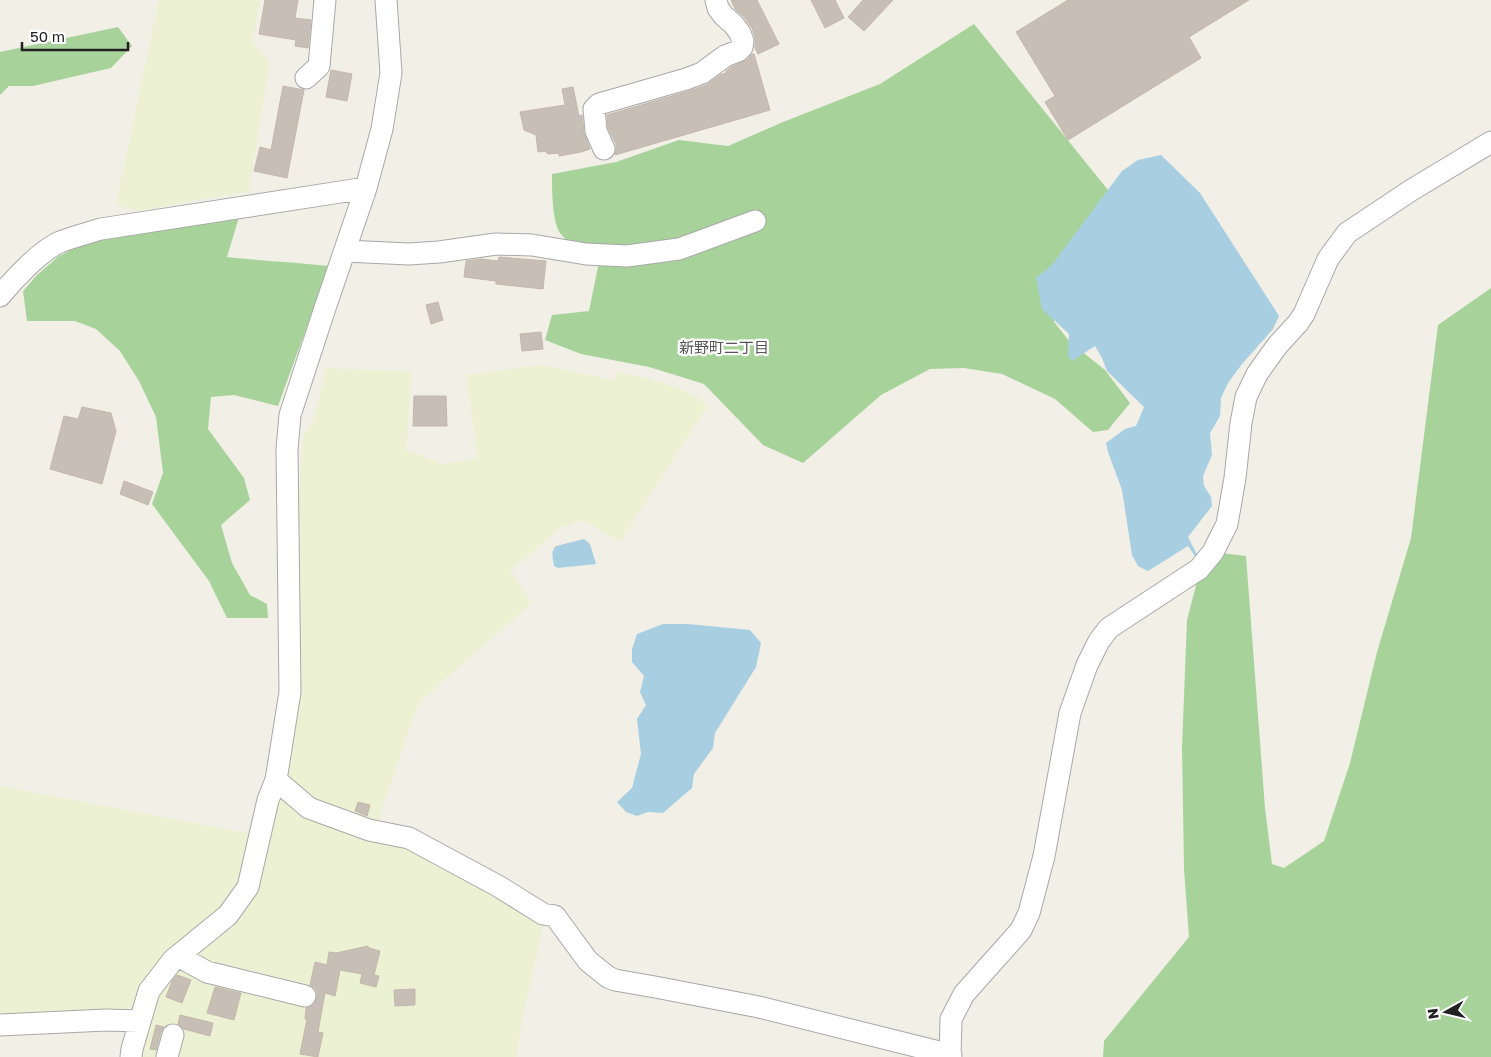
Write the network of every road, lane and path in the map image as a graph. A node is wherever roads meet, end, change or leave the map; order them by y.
1 (325, 0) edge
2 (386, 0) edge
3 (716, 0) edge
4 (306, 78) dead end
5 (1491, 142) edge
6 (604, 149) dead end
7 (366, 188) junction
8 (755, 221) dead end
9 (344, 251) junction
10 (0, 296) edge
11 (276, 780) junction
12 (178, 956) junction
13 (305, 996) dead end
14 (140, 1021) junction
15 (0, 1026) edge
16 (174, 1035) dead end
17 (951, 1056) edge
18 (131, 1057) edge
19 (167, 1057) edge

1 - 4 street
2 - 7 street
3 - 6 street
5 - 17 street
7 - 9 street
7 - 10 street
8 - 9 street
9 - 11 street
11 - 12 street
11 - 17 street
12 - 13 street
12 - 14 street
14 - 15 street
14 - 18 street
16 - 19 street

